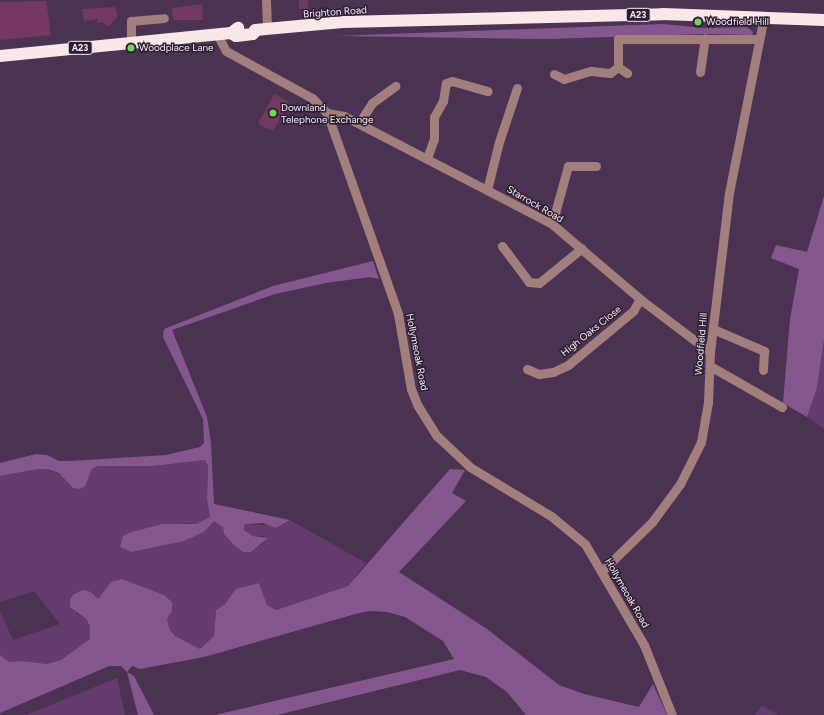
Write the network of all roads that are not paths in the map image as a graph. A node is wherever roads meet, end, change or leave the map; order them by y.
1 (266, 0) edge
2 (764, 16) junction
3 (164, 18) dead end
4 (824, 20) edge
5 (261, 30) junction
6 (217, 34) junction
7 (705, 38) junction
8 (759, 39) junction
9 (131, 43) junction
10 (0, 56) edge
11 (618, 67) junction
12 (700, 72) dead end
13 (626, 73) dead end
14 (554, 74) dead end
15 (395, 86) dead end
16 (517, 88) dead end
17 (488, 92) dead end
18 (327, 113) junction
19 (359, 123) junction
20 (428, 158) junction
21 (596, 166) dead end
22 (487, 190) junction
23 (552, 224) junction
24 (502, 246) dead end
25 (582, 248) junction
26 (640, 299) junction
27 (713, 329) junction
28 (710, 352) junction
29 (710, 366) junction
30 (527, 369) dead end
31 (763, 370) dead end
32 (782, 407) dead end
33 (602, 571) junction
34 (672, 715) edge

1 - 5 street
2 - 4 highway, Brighton Road / A23
2 - 5 highway, Brighton Road / A23
2 - 8 street, Woodfield Hill
3 - 9 street
5 - 6 highway, Brighton Road / A23
6 - 9 highway, Brighton Road / A23
6 - 18 street, Hollymeoak Road
7 - 8 street
7 - 11 street
7 - 12 street
8 - 27 street, Woodfield Hill
9 - 10 highway, Brighton Road / A23
11 - 13 street
11 - 14 street
15 - 19 street
16 - 22 street
17 - 20 street
18 - 19 street, Starrock Road
18 - 33 street, Hollymeoak Road
19 - 20 street, Starrock Road
20 - 22 street, Starrock Road
21 - 23 street
22 - 23 street, Starrock Road
23 - 25 street, Starrock Road
24 - 25 street
25 - 26 street, Starrock Road
26 - 28 street, Starrock Road
26 - 30 street, High Oaks Close
27 - 28 street, Woodfield Hill
27 - 31 street
28 - 29 street, Woodfield Hill
29 - 32 street
29 - 33 street, Woodfield Hill
33 - 34 street, Hollymeoak Road

